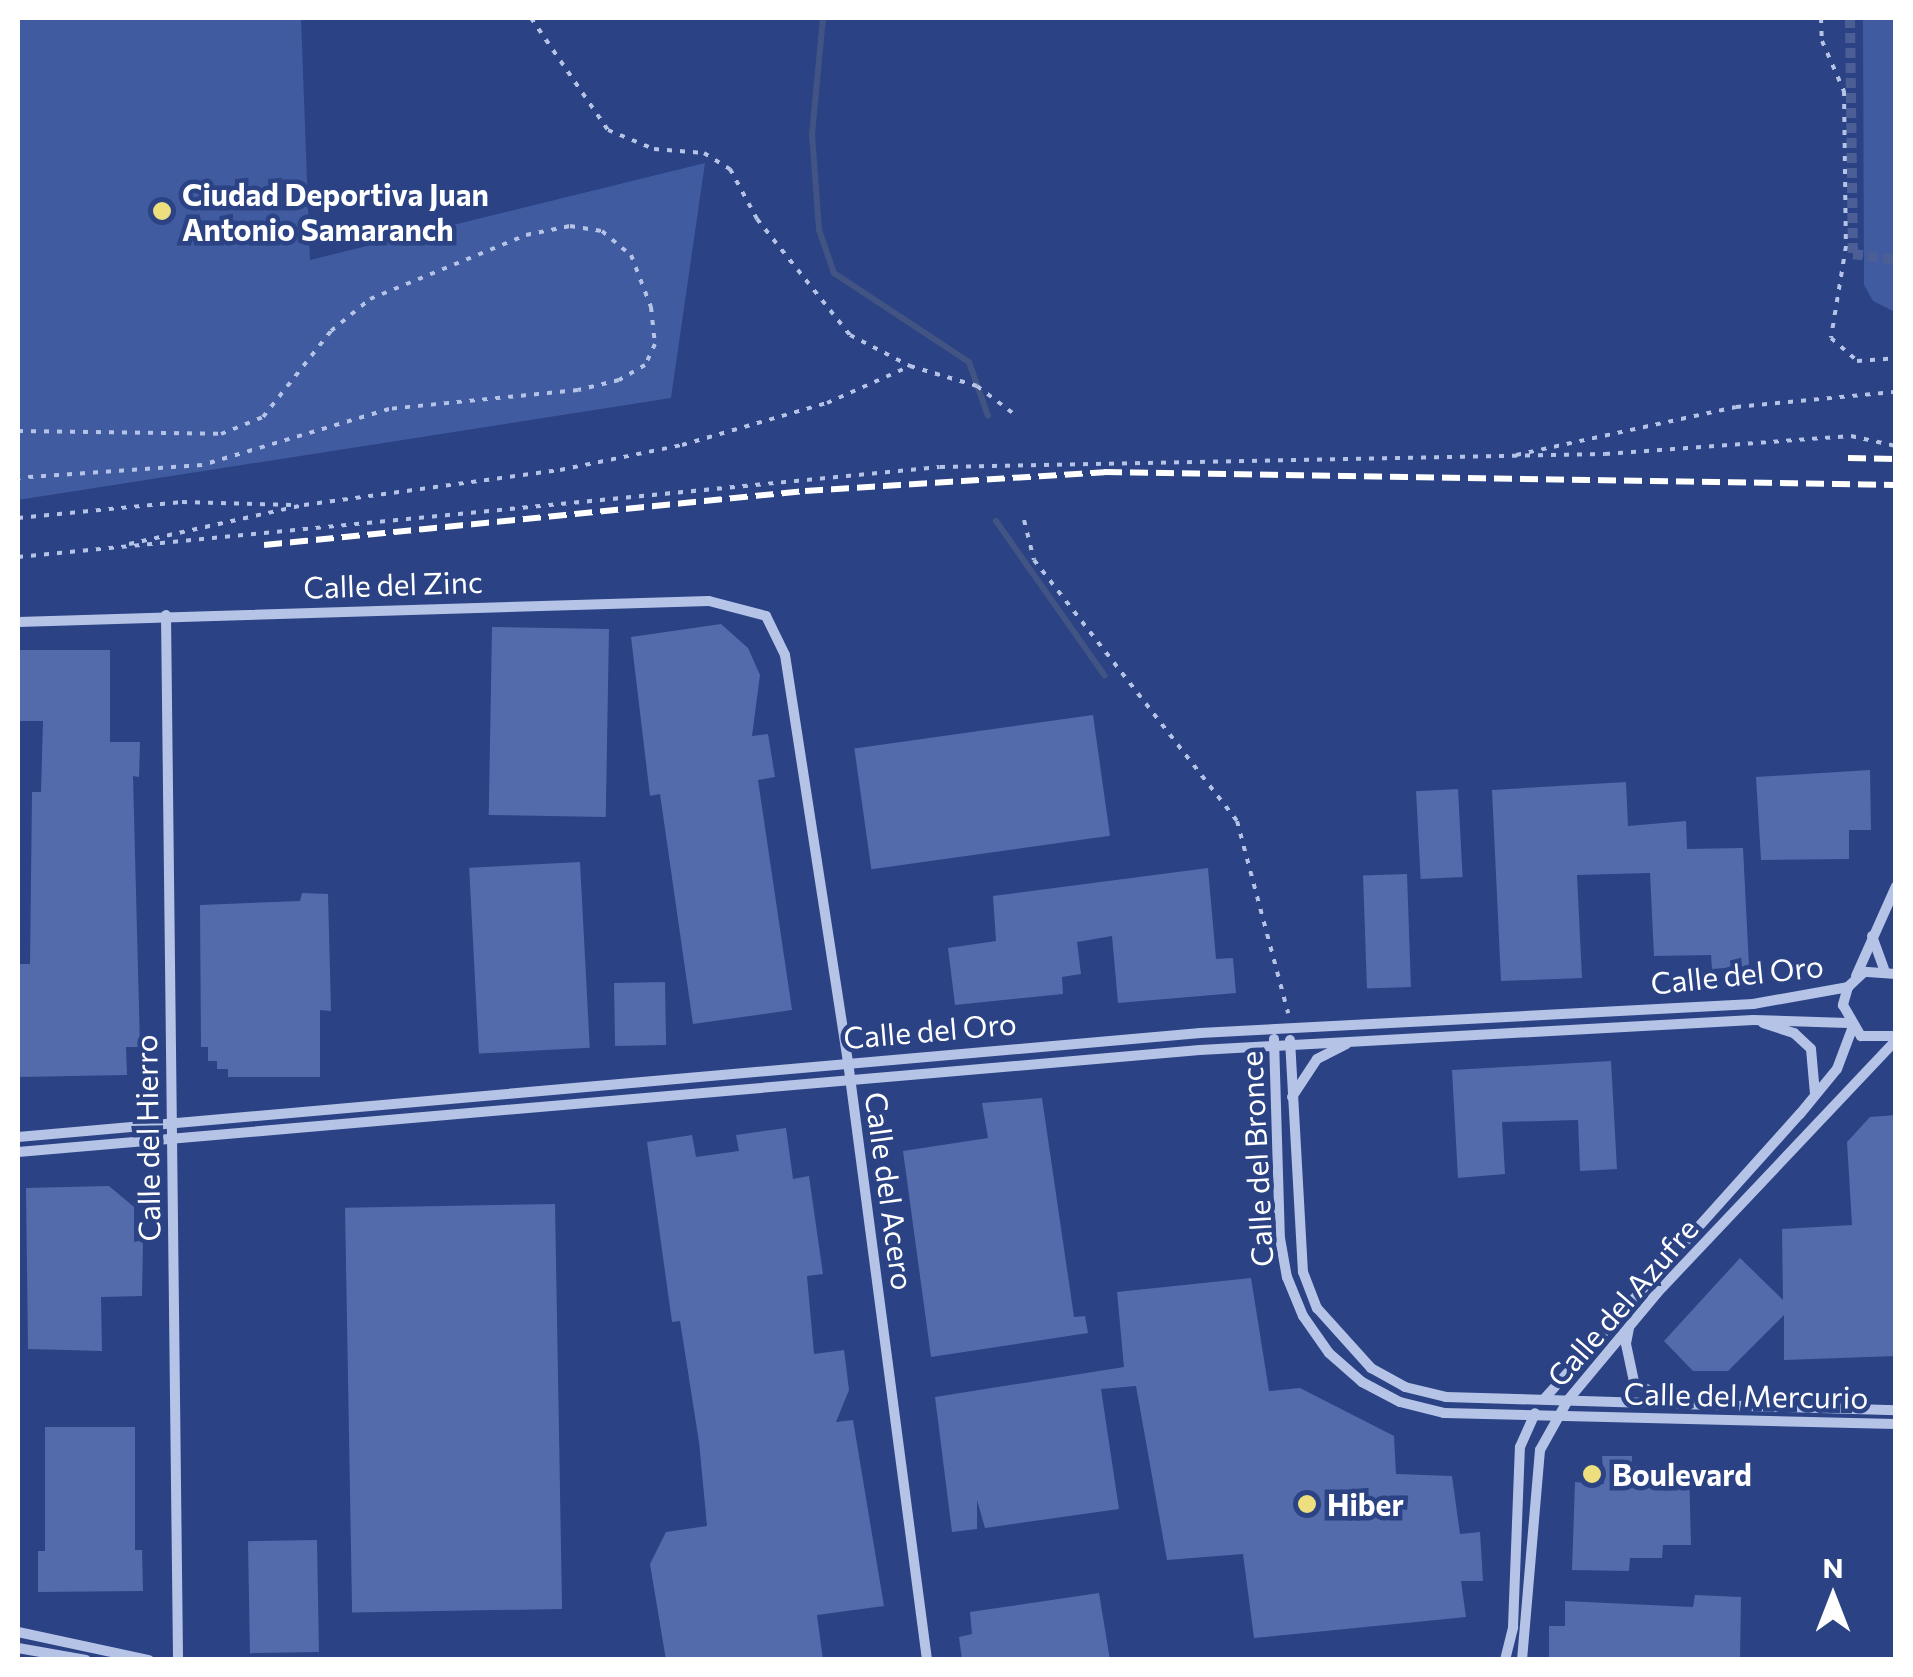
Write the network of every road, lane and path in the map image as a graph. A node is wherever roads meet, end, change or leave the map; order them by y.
1 (531, 18) edge
2 (1821, 18) edge
3 (1896, 358) edge
4 (910, 366) junction
5 (1896, 392) edge
6 (1014, 414) dead end
7 (18, 431) edge
8 (1896, 446) edge
9 (1504, 457) junction
10 (18, 478) edge
11 (304, 505) junction
12 (18, 518) edge
13 (1024, 520) dead end
14 (112, 548) junction
15 (18, 557) edge
16 (166, 615) junction
17 (766, 616) joint
18 (18, 622) edge
19 (1896, 886) edge
20 (1872, 935) junction
21 (1890, 972) edge
22 (1852, 982) junction
23 (1753, 1020) junction
24 (1850, 1026) junction
25 (1290, 1027) junction
26 (1274, 1028) junction
27 (1896, 1038) edge
28 (1354, 1041) junction
29 (1290, 1044) junction
30 (1274, 1045) junction
31 (848, 1062) junction
32 (850, 1082) junction
33 (1815, 1094) junction
34 (1292, 1098) junction
35 (172, 1122) junction
36 (18, 1137) edge
37 (172, 1139) junction
38 (18, 1152) edge
39 (1630, 1324) junction
40 (1544, 1399) junction
41 (1568, 1400) junction
42 (1692, 1405) junction
43 (1896, 1410) edge
44 (1534, 1415) junction
45 (1559, 1416) junction
46 (1896, 1424) edge
47 (18, 1632) edge
48 (18, 1648) edge
49 (86, 1660) edge
50 (149, 1660) edge
51 (178, 1660) edge
52 (927, 1660) edge
53 (1506, 1660) edge
54 (1522, 1660) edge

1 - 4 path
2 - 3 path
4 - 6 path
4 - 11 path
5 - 9 path
7 - 10 path
8 - 9 path
9 - 14 path
11 - 12 path
11 - 14 path
13 - 25 path
14 - 15 path
16 - 17 street, Calle del Zinc
16 - 18 street, Calle del Zinc
16 - 35 street, Calle del Hierro
17 - 31 street, Calle del Acero
19 - 20 street
20 - 21 street
20 - 22 street
21 - 22 street, Calle del Oro
22 - 24 street
22 - 25 street, Calle del Oro
23 - 24 street, Calle del Oro
23 - 28 street, Calle del Oro
23 - 33 street
24 - 27 street, Calle del Oro
24 - 33 street, Calle del Azufre
25 - 26 street, Calle del Oro
25 - 29 street, Calle del Bronce
26 - 30 street, Calle del Bronce
26 - 31 street, Calle del Oro
27 - 39 street, Calle del Azufre
28 - 29 street, Calle del Oro
28 - 34 street
29 - 30 street, Calle del Oro
29 - 34 street, Calle del Bronce
30 - 32 street, Calle del Oro
30 - 44 street, Calle del Bronce
31 - 32 street, Calle del Acero
31 - 35 street, Calle del Oro
32 - 37 street, Calle del Oro
32 - 52 street, Calle del Acero
33 - 40 street, Calle del Azufre
34 - 40 street, Calle del Bronce
35 - 36 street, Calle del Oro
35 - 37 street, Calle del Hierro
37 - 38 street, Calle del Oro
37 - 51 street, Calle del Hierro
39 - 41 street, Calle del Azufre
39 - 42 street
40 - 41 street, Calle del Mercurio
40 - 44 street, Calle del Azufre
41 - 42 street, Calle del Mercurio
41 - 45 street, Calle del Azufre
42 - 43 street, Calle del Mercurio
44 - 45 street, Calle del Mercurio
44 - 53 street, Calle del Azufre
45 - 46 street, Calle del Mercurio
45 - 54 street, Calle del Azufre
47 - 50 street
48 - 49 street

